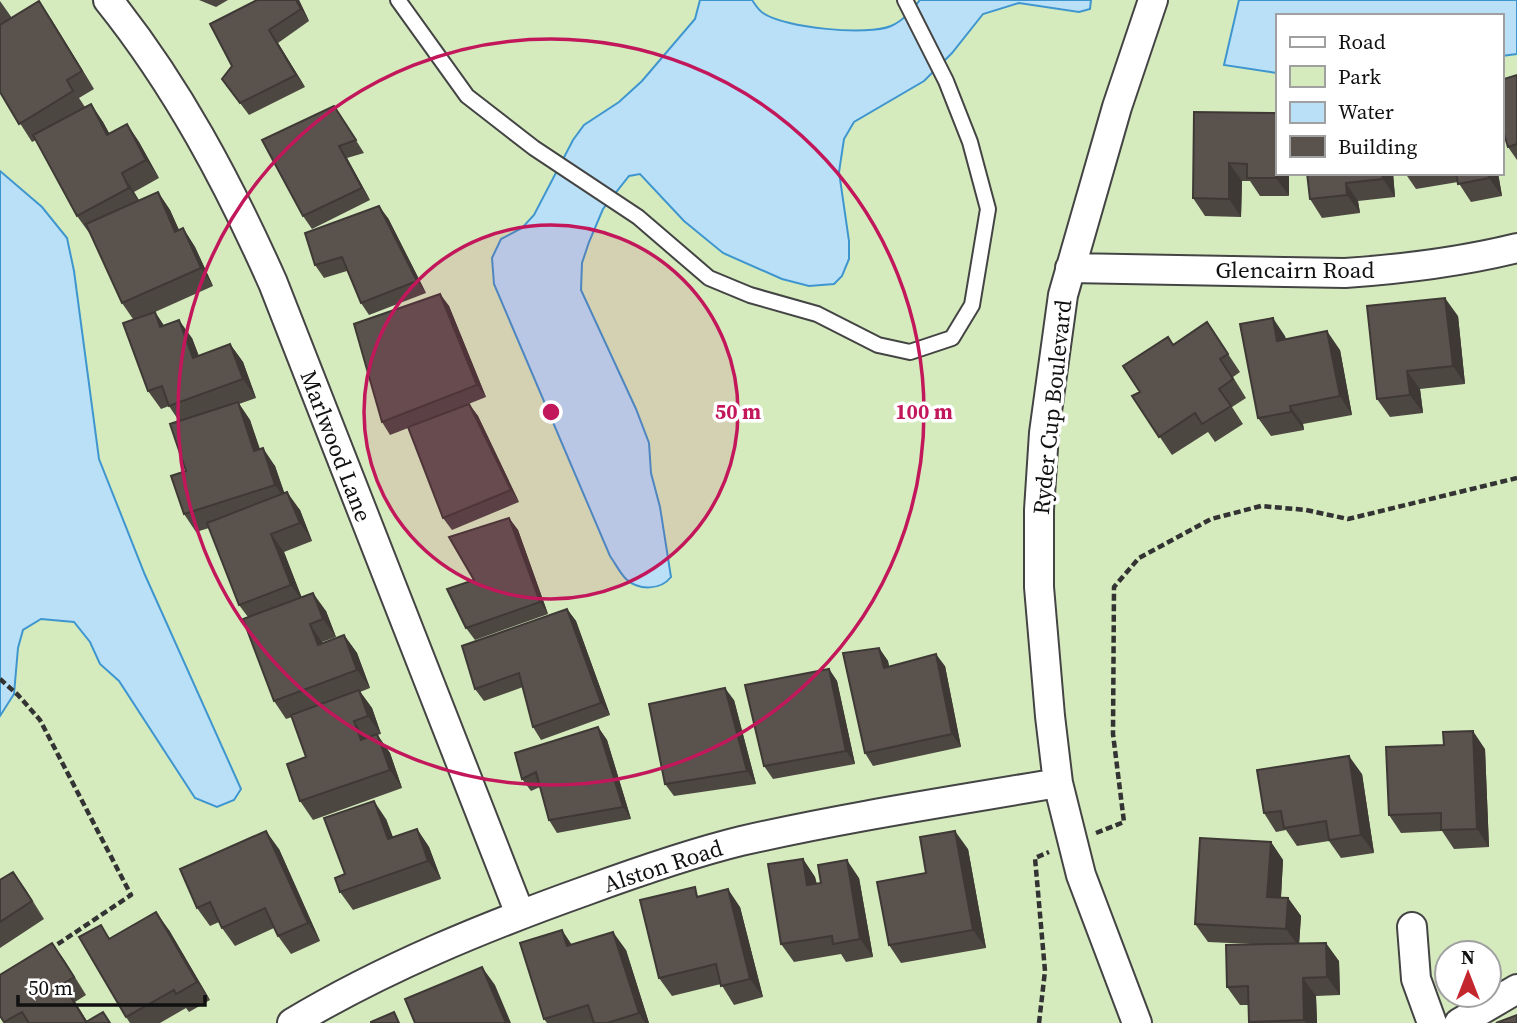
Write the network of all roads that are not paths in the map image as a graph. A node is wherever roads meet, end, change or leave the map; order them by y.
1 (108, 0) edge
2 (398, 0) edge
3 (905, 0) edge
4 (1153, 0) edge
5 (1517, 248) edge
6 (1070, 268) junction
7 (1058, 783) junction
8 (520, 914) junction
9 (1412, 927) dead end
10 (1517, 989) edge
11 (292, 1023) edge
12 (1137, 1023) edge
13 (1432, 1023) edge
14 (1459, 1023) edge

1 - 8 street, Marlwood Lane
2 - 3 lane
4 - 6 street, Ryder Cup Boulevard
5 - 6 street, Glencairn Road
6 - 7 street, Ryder Cup Boulevard
7 - 8 street, Alston Road
7 - 12 street, Ryder Cup Boulevard
8 - 11 street, Alston Road
9 - 13 street
10 - 14 street

